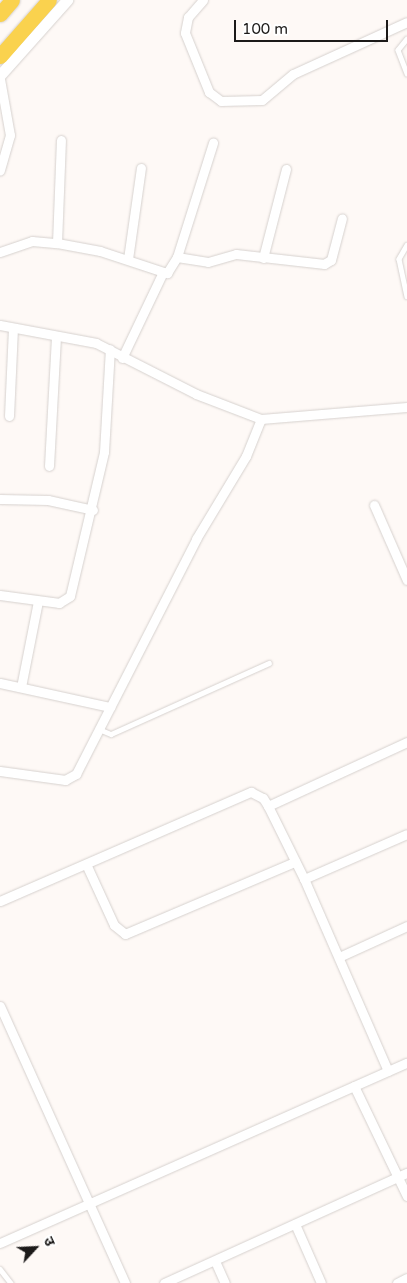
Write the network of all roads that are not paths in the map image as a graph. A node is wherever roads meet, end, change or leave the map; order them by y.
1 (12, 0) edge
2 (49, 0) edge
3 (68, 0) edge
4 (203, 0) edge
5 (0, 14) edge
6 (407, 22) edge
7 (407, 39) edge
8 (0, 56) edge
9 (407, 73) edge
10 (0, 75) edge
11 (0, 79) edge
12 (61, 140) dead end
13 (213, 143) dead end
14 (141, 168) dead end
15 (286, 169) dead end
16 (0, 171) edge
17 (342, 218) dead end
18 (57, 243) junction
19 (407, 244) edge
20 (0, 252) edge
21 (177, 257) junction
22 (263, 258) junction
23 (128, 259) junction
24 (163, 272) junction
25 (407, 296) edge
26 (0, 325) edge
27 (13, 328) junction
28 (56, 337) junction
29 (110, 349) junction
30 (122, 358) junction
31 (407, 407) edge
32 (9, 416) dead end
33 (261, 419) junction
34 (49, 466) dead end
35 (0, 499) edge
36 (374, 505) dead end
37 (93, 510) junction
38 (407, 580) edge
39 (0, 595) edge
40 (38, 601) junction
41 (269, 663) dead end
42 (0, 683) edge
43 (21, 687) junction
44 (110, 707) junction
45 (99, 729) junction
46 (406, 745) edge
47 (0, 771) edge
48 (268, 806) junction
49 (407, 834) edge
50 (295, 862) junction
51 (86, 864) junction
52 (304, 880) junction
53 (0, 901) edge
54 (407, 926) edge
55 (339, 957) junction
56 (0, 1006) edge
57 (407, 1063) edge
58 (388, 1071) junction
59 (354, 1086) junction
60 (407, 1173) edge
61 (398, 1177) junction
62 (407, 1196) edge
63 (90, 1206) junction
64 (295, 1224) junction
65 (0, 1243) edge
66 (215, 1261) junction
67 (0, 1269) edge
68 (407, 1278) edge
69 (11, 1283) edge
70 (125, 1283) edge
71 (164, 1283) edge
72 (225, 1283) edge
73 (320, 1283) edge
74 (397, 1283) edge

1 - 5 highway
2 - 8 highway
3 - 10 street
4 - 6 street
7 - 9 lane
11 - 16 street
12 - 18 street
13 - 21 street
14 - 23 street
15 - 22 street
17 - 22 street
18 - 20 street
18 - 23 street
19 - 25 lane
21 - 22 street
21 - 24 street
23 - 24 street
24 - 30 street
26 - 27 street
27 - 28 street
27 - 32 street
28 - 29 street
28 - 34 street
29 - 30 street
29 - 37 street
30 - 33 street
31 - 33 street
33 - 44 street
35 - 37 street
36 - 38 street
37 - 40 street
39 - 40 street
40 - 43 street
41 - 45 lane
42 - 43 street
43 - 44 street
44 - 45 street
45 - 47 street
46 - 48 street
48 - 50 street
48 - 51 street
49 - 52 street
50 - 51 street
50 - 52 street
51 - 53 street
52 - 55 street
54 - 55 street
55 - 58 street
56 - 63 street
57 - 58 street
58 - 59 street
59 - 61 street
59 - 63 street
60 - 61 street
61 - 62 street
61 - 64 street
63 - 65 street
63 - 70 street
64 - 66 street
64 - 73 street
66 - 71 street
66 - 72 street
67 - 69 lane
68 - 74 street

